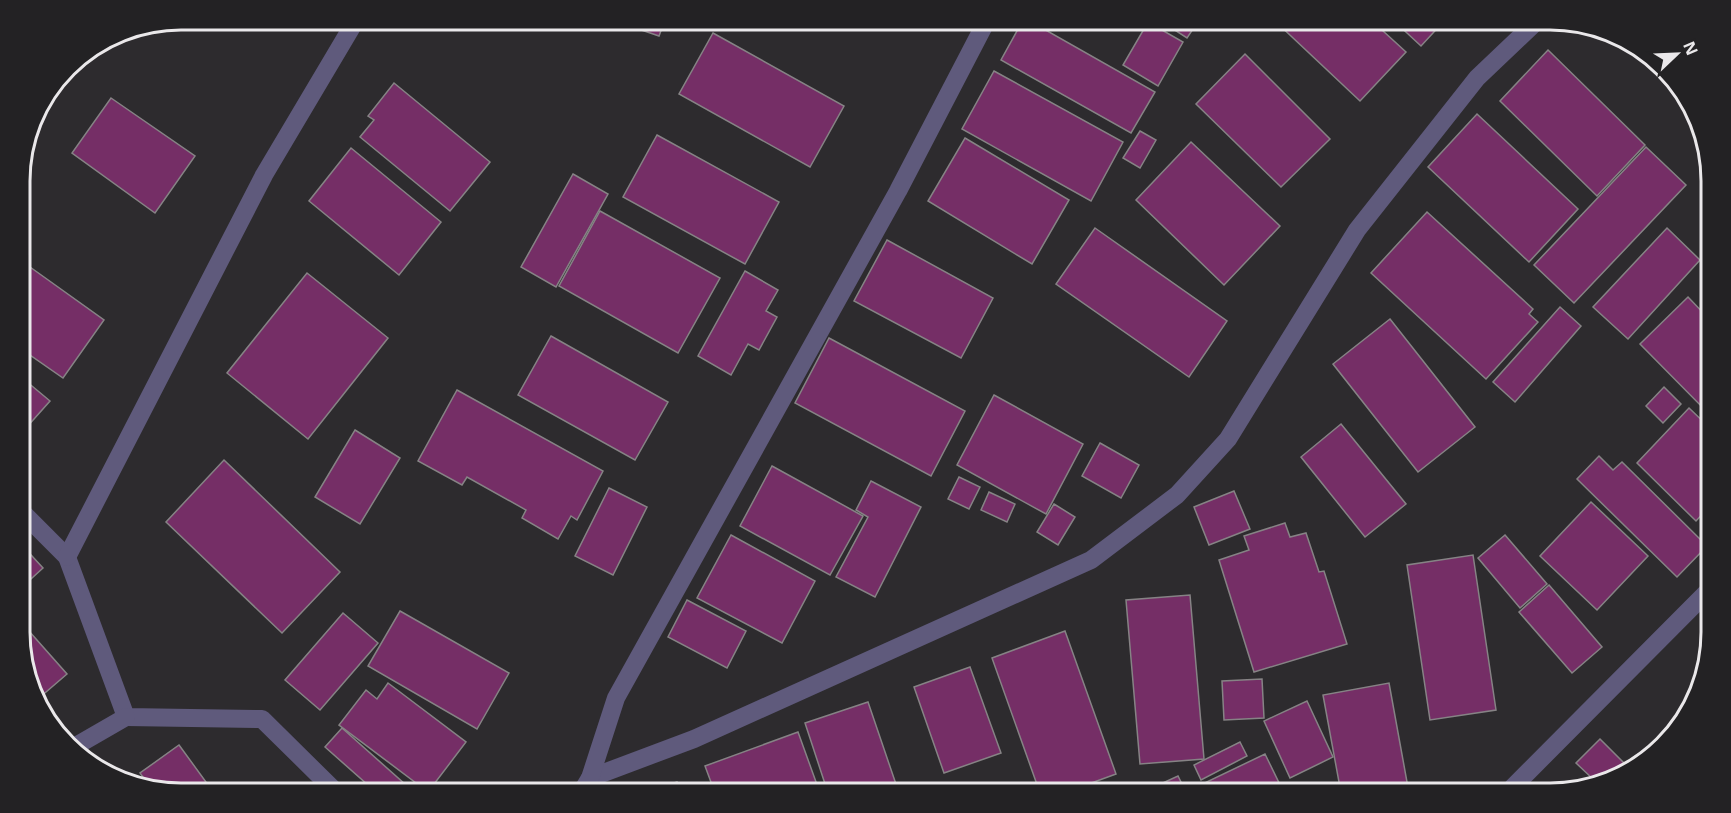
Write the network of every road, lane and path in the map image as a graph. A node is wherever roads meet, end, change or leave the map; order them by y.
1 (350, 30) edge
2 (982, 30) edge
3 (1527, 30) edge
4 (30, 520) edge
5 (68, 557) junction
6 (1701, 598) edge
7 (126, 717) junction
8 (80, 744) edge
9 (326, 783) edge
10 (586, 783) edge
11 (592, 783) edge
12 (1517, 783) edge

1 - 5 street
2 - 10 street
3 - 11 street
4 - 5 street
5 - 7 street
6 - 12 street
7 - 8 street
7 - 9 street

